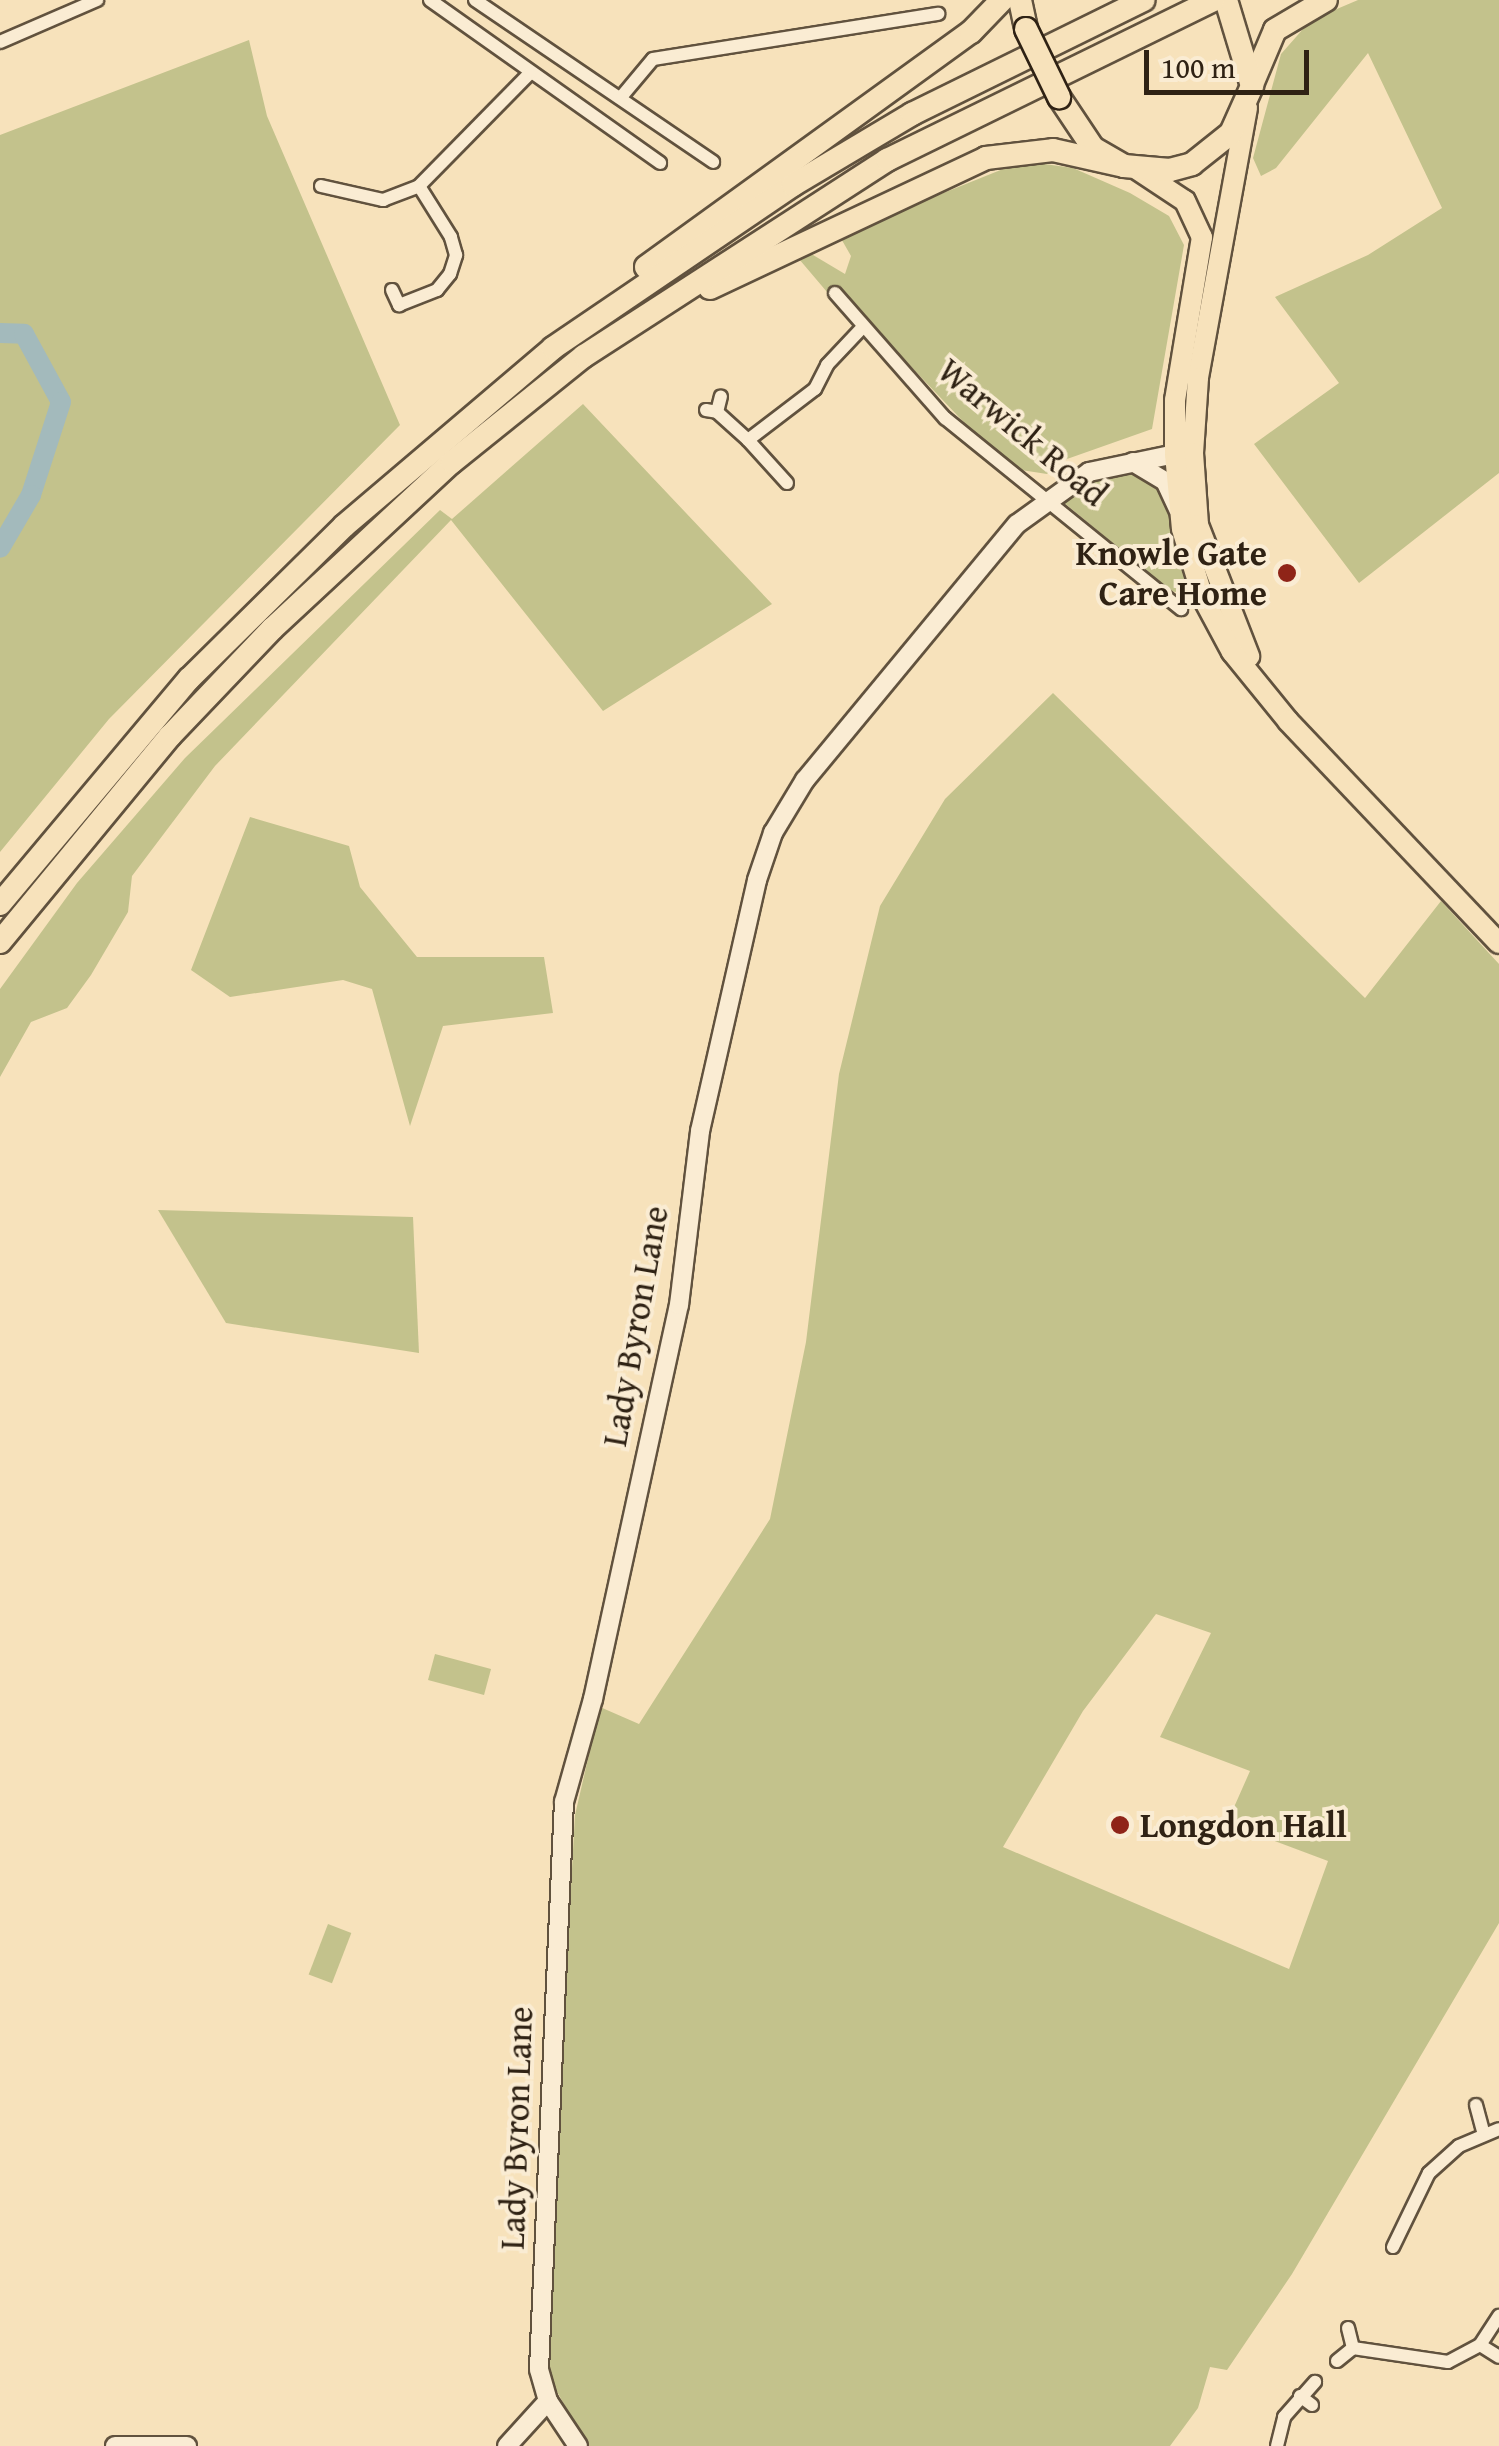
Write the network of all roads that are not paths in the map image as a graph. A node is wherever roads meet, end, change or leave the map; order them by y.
1 (97, 0) edge
2 (430, 0) edge
3 (476, 0) edge
4 (1002, 0) edge
5 (1020, 0) edge
6 (1144, 0) edge
7 (1214, 0) edge
8 (1226, 0) edge
9 (1326, 0) edge
10 (938, 14) dead end
11 (0, 42) edge
12 (528, 74) junction
13 (622, 96) junction
14 (1250, 97) junction
15 (643, 112) junction
16 (626, 134) junction
17 (713, 162) dead end
18 (660, 163) dead end
19 (1131, 168) junction
20 (321, 186) dead end
21 (419, 186) junction
22 (392, 290) dead end
23 (835, 293) dead end
24 (583, 326) junction
25 (862, 328) junction
26 (1206, 331) junction
27 (721, 396) dead end
28 (1185, 420) junction
29 (488, 431) junction
30 (748, 440) junction
31 (1174, 454) junction
32 (1128, 461) junction
33 (787, 483) dead end
34 (1043, 500) junction
35 (1179, 512) junction
36 (1181, 609) dead end
37 (1288, 721) junction
38 (0, 904) edge
39 (0, 942) edge
40 (1499, 943) edge
41 (1476, 2105) dead end
42 (1499, 2129) edge
43 (1483, 2132) junction
44 (1393, 2247) dead end
45 (1499, 2316) edge
46 (1348, 2328) dead end
47 (1480, 2345) junction
48 (1354, 2348) junction
49 (1499, 2358) edge
50 (1337, 2361) dead end
51 (1315, 2382) dead end
52 (1300, 2396) junction
53 (548, 2401) junction
54 (1312, 2406) dead end
55 (115, 2446) edge
56 (187, 2446) edge
57 (507, 2446) edge
58 (578, 2446) edge
59 (1277, 2446) edge

1 - 11 street
2 - 12 street
3 - 13 street
4 - 24 highway
5 - 19 highway, bridge
6 - 24 highway
7 - 29 highway
8 - 14 highway
9 - 14 highway
10 - 13 street
12 - 16 street
12 - 21 street
13 - 15 street
14 - 19 highway
14 - 26 main road
15 - 16 street
15 - 17 street
16 - 18 street
19 - 28 main road
19 - 29 highway
20 - 21 street
21 - 22 street
23 - 25 street, Warwick Road
24 - 38 highway
25 - 30 street
25 - 34 street, Warwick Road
26 - 28 main road
26 - 31 main road
27 - 30 street
28 - 31 main road
28 - 32 street
28 - 37 main road
29 - 39 highway
30 - 33 street
31 - 32 street, Lady Byron Lane
31 - 35 main road
32 - 34 street, Lady Byron Lane
32 - 35 street
34 - 36 street, Warwick Road
34 - 53 street, Lady Byron Lane
35 - 37 main road
37 - 40 main road
41 - 43 street
42 - 43 street
43 - 44 street
45 - 47 street
46 - 48 street
47 - 48 street
47 - 49 street
48 - 50 street
51 - 52 street
52 - 54 street
52 - 59 street
53 - 57 street
53 - 58 street
55 - 56 street

